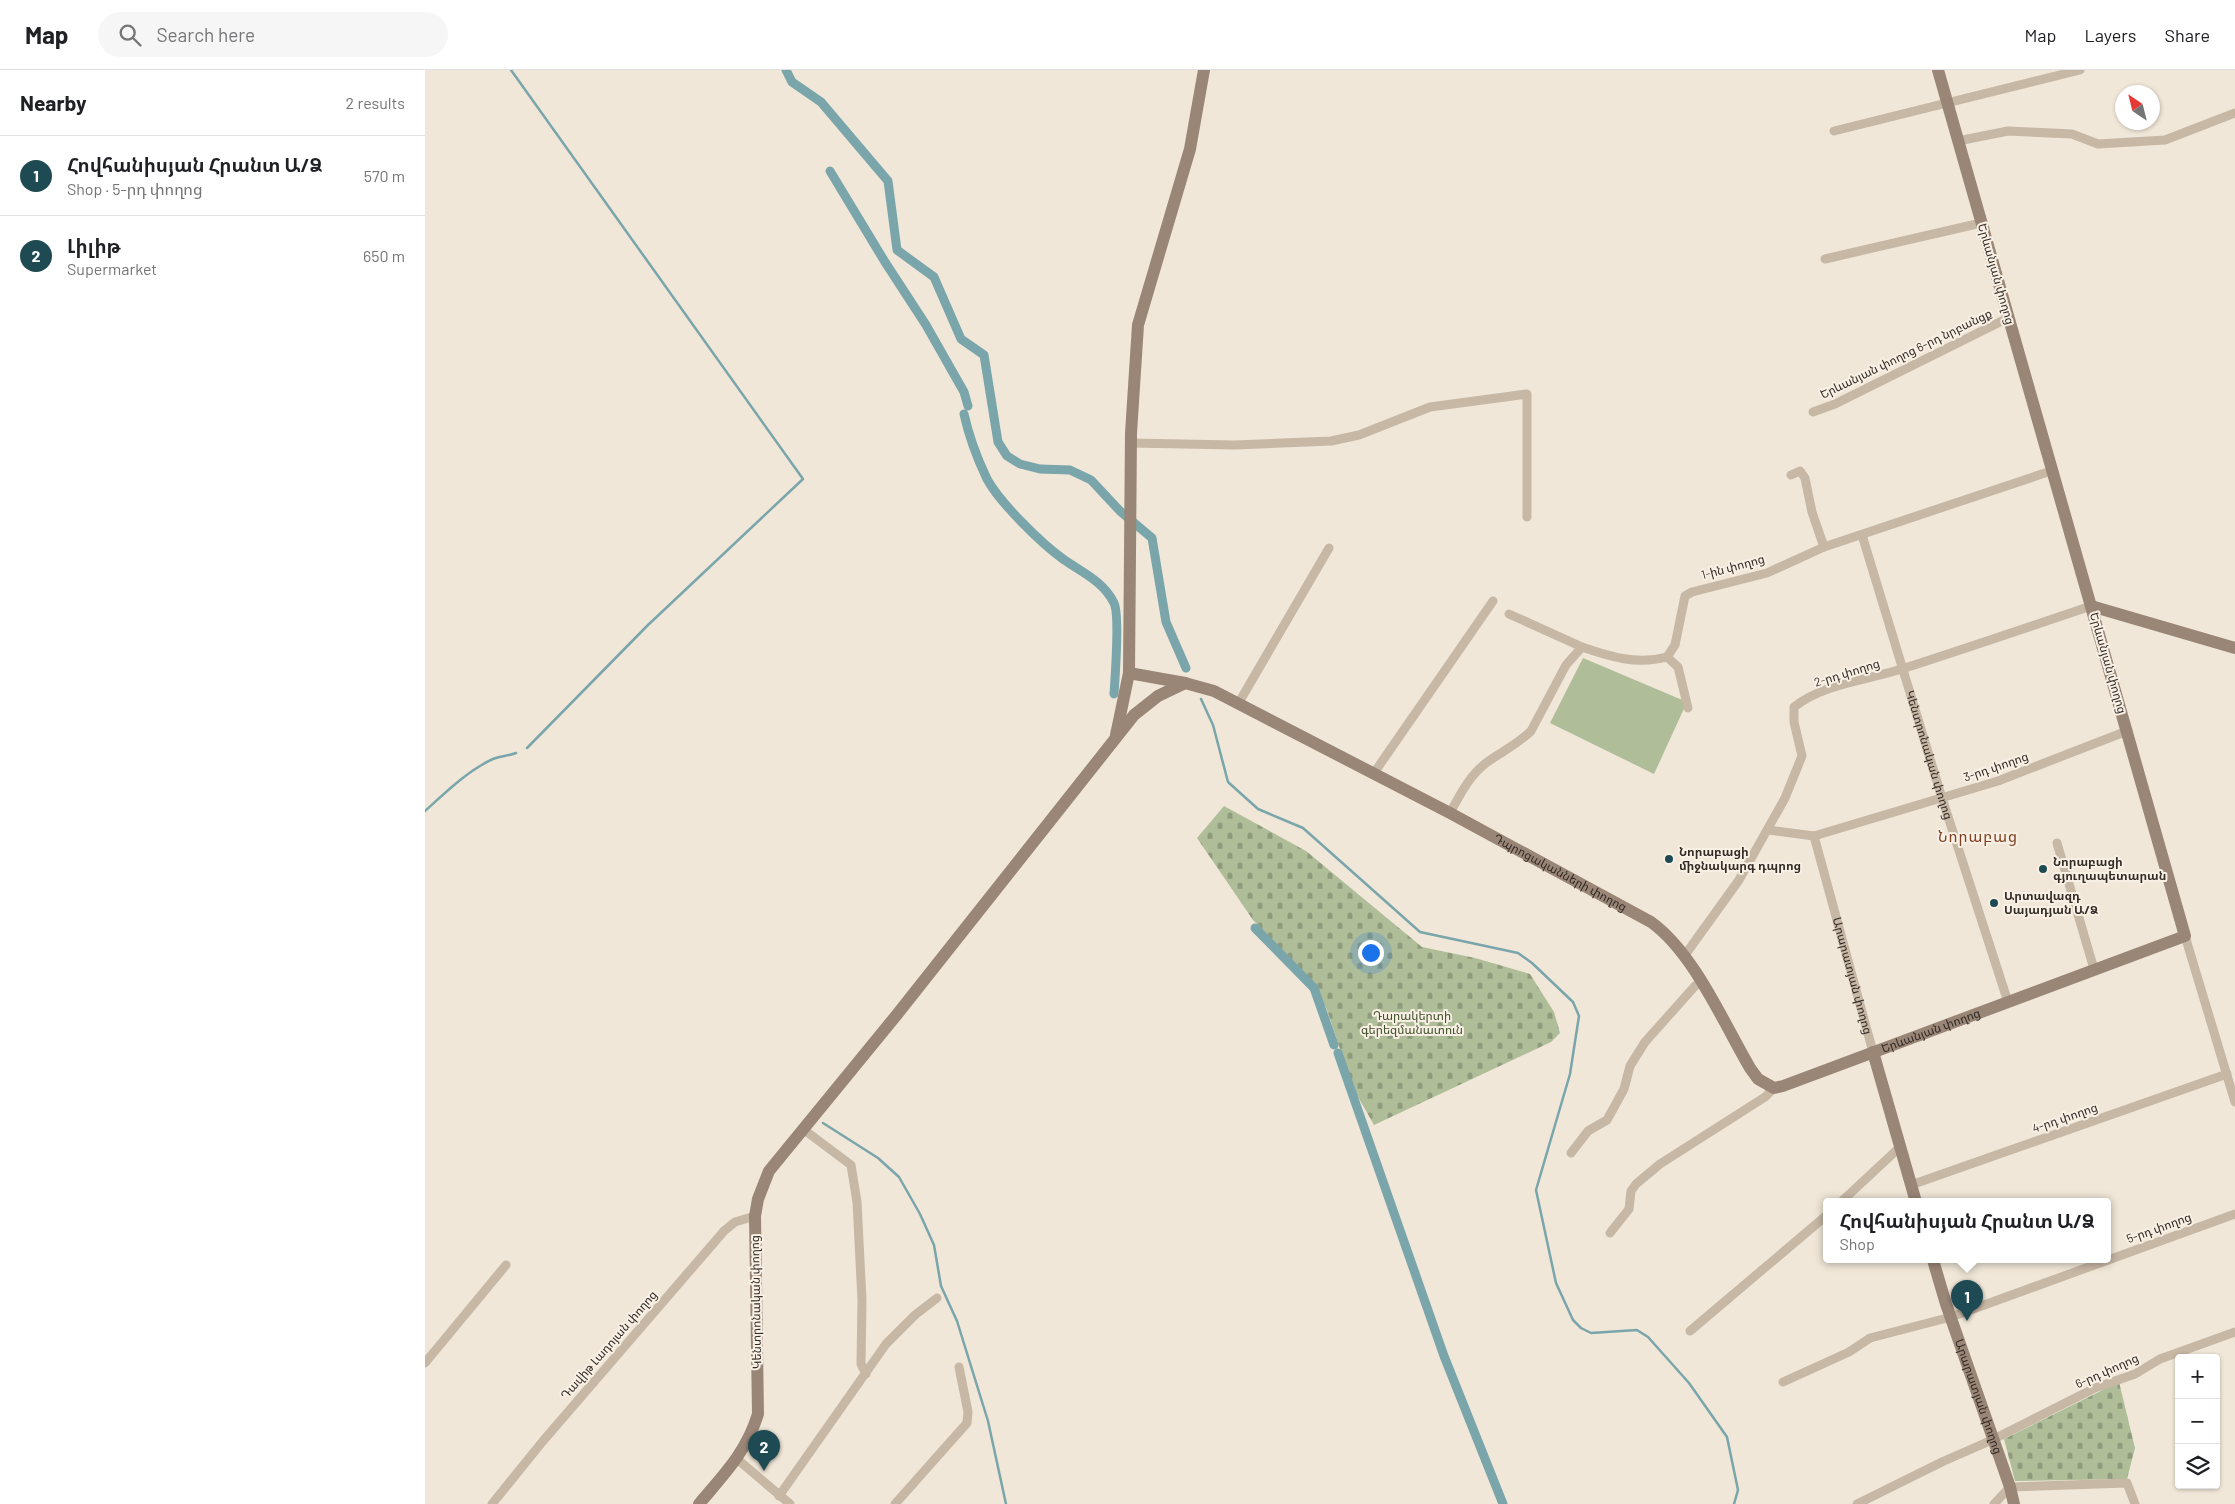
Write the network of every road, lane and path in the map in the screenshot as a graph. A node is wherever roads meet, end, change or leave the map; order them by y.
1 (1203, 70) edge
2 (1938, 70) edge
3 (2080, 70) edge
4 (2068, 71) edge
5 (1948, 104) junction
6 (2235, 113) edge
7 (1834, 131) dead end
8 (1958, 141) junction
9 (1981, 223) junction
10 (1825, 259) dead end
11 (2008, 318) junction
12 (1813, 412) dead end
13 (1131, 443) junction
14 (2051, 471) junction
15 (1791, 475) dead end
16 (1527, 517) dead end
17 (1862, 535) junction
18 (1329, 548) dead end
19 (1824, 548) junction
20 (1493, 601) dead end
21 (2091, 606) junction
22 (1509, 614) dead end
23 (1582, 647) junction
24 (2235, 648) edge
25 (1667, 657) junction
26 (1903, 669) junction
27 (1129, 674) junction
28 (1185, 683) junction
29 (1238, 704) junction
30 (1688, 708) dead end
31 (2127, 731) junction
32 (1114, 740) junction
33 (1374, 773) junction
34 (1942, 798) junction
35 (1450, 813) junction
36 (1768, 830) junction
37 (1814, 836) junction
38 (2057, 842) dead end
39 (2185, 936) junction
40 (1685, 955) junction
41 (2094, 969) junction
42 (1701, 982) junction
43 (2008, 1002) junction
44 (1873, 1052) junction
45 (2227, 1074) junction
46 (1773, 1088) junction
47 (2235, 1102) edge
48 (803, 1129) junction
49 (1900, 1147) junction
50 (1571, 1153) dead end
51 (1911, 1185) junction
52 (1845, 1198) edge
53 (1915, 1198) edge
54 (2235, 1214) edge
55 (755, 1216) junction
56 (1823, 1218) edge
57 (1610, 1233) dead end
58 (2111, 1259) edge
59 (1934, 1263) edge
60 (2100, 1263) edge
61 (506, 1265) dead end
62 (937, 1298) dead end
63 (1951, 1317) junction
64 (1690, 1331) dead end
65 (2235, 1332) edge
66 (425, 1363) edge
67 (959, 1367) dead end
68 (866, 1374) junction
69 (1783, 1382) dead end
70 (1992, 1440) junction
71 (737, 1459) junction
72 (2010, 1487) junction
73 (779, 1496) junction
74 (492, 1504) edge
75 (699, 1504) edge
76 (790, 1504) edge
77 (895, 1504) edge
78 (1857, 1504) edge
79 (1994, 1504) edge
80 (2014, 1504) edge
81 (2135, 1504) edge

1 - 13 main road
2 - 5 main road, Երևանյան փողոց
3 - 4 street
4 - 5 street
5 - 7 street
5 - 8 main road, Երևանյան փողոց
6 - 8 street
8 - 9 main road, Երևանյան փողոց
9 - 10 street
9 - 11 main road, Երևանյան փողոց
11 - 12 street, Երևանյան փողոց 6-րդ նրբանցք
11 - 14 main road, Երևանյան փողոց
13 - 16 street
13 - 27 main road
14 - 17 street, 1-ին փողոց
14 - 21 main road, Երևանյան փողոց
15 - 19 street
17 - 19 street, 1-ին փողոց
17 - 26 street, Կենտրոնական փողոց
18 - 29 street
19 - 25 street, 1-ին փողոց
20 - 33 street
21 - 24 main road
21 - 26 street, 2-րդ փողոց
21 - 31 main road, Երևանյան փողոց
22 - 23 street
23 - 25 street
23 - 35 street
25 - 30 street
26 - 34 street, Կենտրոնական փողոց
26 - 36 street, 2-րդ փողոց
27 - 28 main road, Դպրոցականների փողոց
27 - 32 main road
28 - 29 main road, Դպրոցականների փողոց
28 - 32 main road, Կենտրոնական փողոց
29 - 33 main road, Դպրոցականների փողոց
31 - 34 street, 3-րդ փողոց
31 - 39 main road, Երևանյան փողոց
32 - 48 main road, Կենտրոնական փողոց
33 - 35 main road, Դպրոցականների փողոց
34 - 37 street, 3-րդ փողոց
34 - 43 street, Կենտրոնական փողոց
35 - 40 main road, Դպրոցականների փողոց
36 - 37 street
36 - 40 street, 2-րդ փողոց
37 - 44 street, Արարատյան փողոց
38 - 41 street
39 - 41 main road, Երևանյան փողոց
39 - 45 street
40 - 42 main road, Դպրոցականների փողոց
41 - 43 main road, Երևանյան փողոց
42 - 46 main road, Դպրոցականների փողոց
42 - 50 street
43 - 44 main road, Երևանյան փողոց
44 - 46 main road
44 - 49 main road, Արարատյան փողոց
45 - 47 street
45 - 51 street, 4-րդ փողոց
46 - 57 street
48 - 55 main road, Կենտրոնական փողոց
48 - 68 street
49 - 51 main road, Արարատյան փողոց
49 - 52 street
51 - 53 main road, Արարատյան փողոց
54 - 58 street, 5-րդ փողոց
55 - 71 main road, Կենտրոնական փողոց
55 - 74 street, Դավիթ Լադոյան փողոց
56 - 64 street
59 - 63 main road, Արարատյան փողոց
60 - 63 street, 5-րդ փողոց
61 - 66 street
62 - 68 street
63 - 69 street, 5-րդ փողոց
63 - 70 main road, Արարատյան փողոց
65 - 70 street, 6-րդ փողոց
67 - 77 street
68 - 73 street
70 - 72 main road, Արարատյան փողոց
70 - 78 street, 6-րդ փողոց
71 - 73 street
71 - 75 main road, Կենտրոնական փողոց
72 - 79 street
72 - 80 main road, Արարատյան փողոց
72 - 81 street
73 - 76 street

